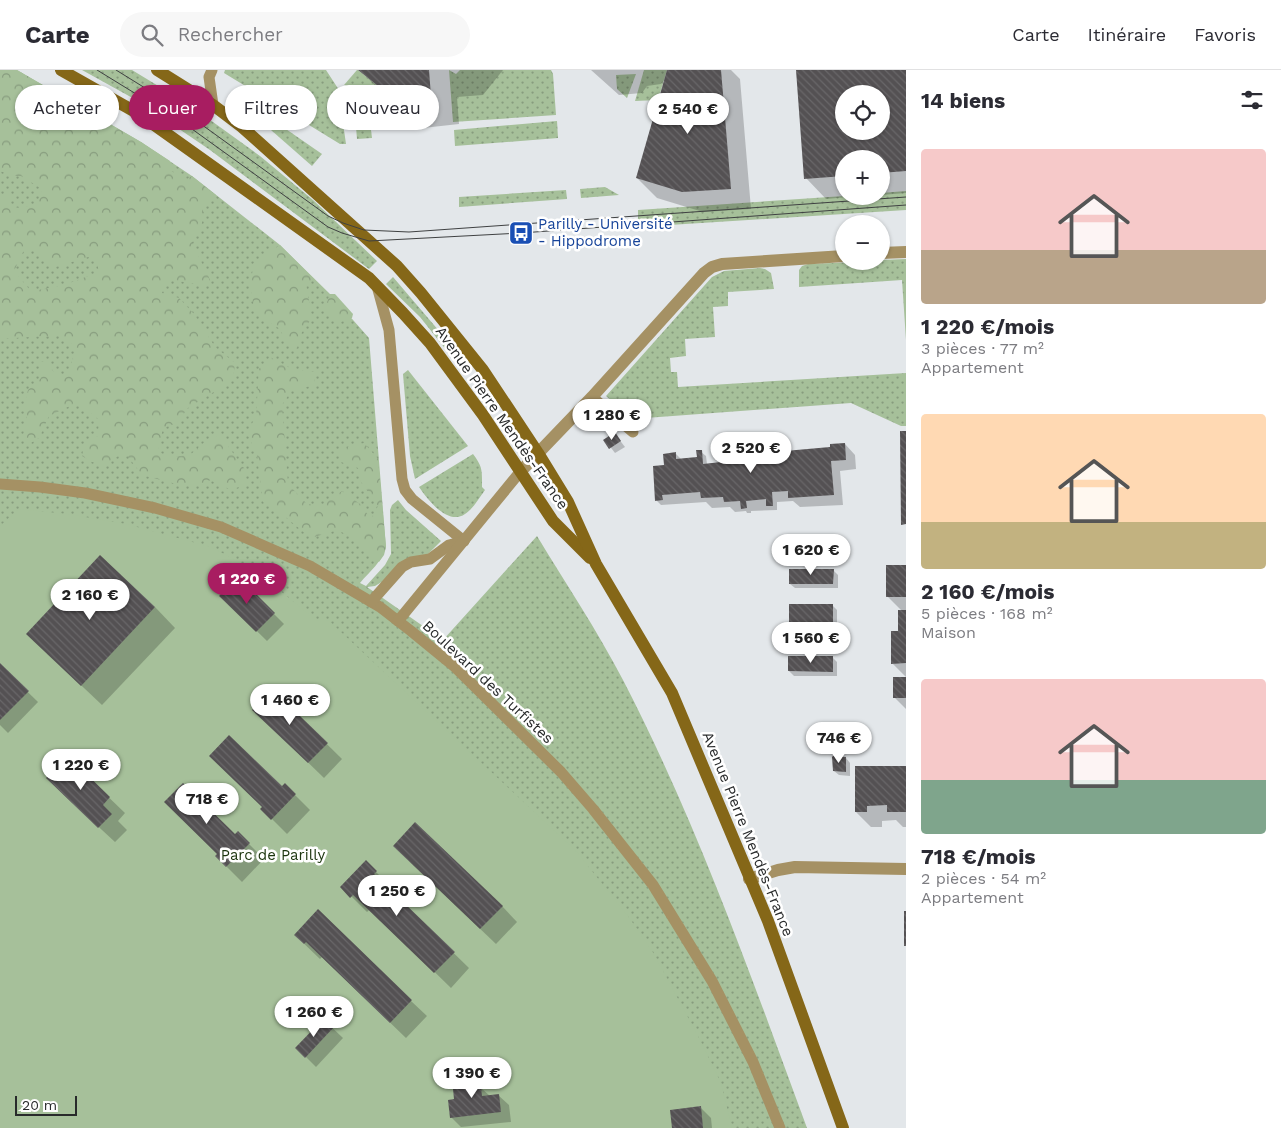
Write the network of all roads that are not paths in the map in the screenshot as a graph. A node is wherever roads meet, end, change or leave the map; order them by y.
1 (61, 70) edge
2 (212, 70) edge
3 (162, 71) edge
4 (183, 85) edge
5 (210, 85) edge
6 (215, 106) edge
7 (906, 252) edge
8 (890, 253) edge
9 (835, 256) edge
10 (376, 286) junction
11 (592, 397) junction
12 (632, 432) dead end
13 (538, 452) junction
14 (520, 472) junction
15 (0, 484) edge
16 (464, 541) junction
17 (596, 564) junction
18 (371, 602) junction
19 (398, 621) junction
20 (906, 869) edge
21 (749, 879) junction
22 (780, 1128) edge
23 (843, 1128) edge

1 - 10 main road, Avenue Pierre Mendès-France
2 - 5 lane
3 - 4 main road, Avenue Pierre Mendès-France
6 - 13 main road, Avenue Pierre Mendès-France
7 - 8 street
9 - 11 street
10 - 14 main road, Avenue Pierre Mendès-France
10 - 16 lane
11 - 12 lane
11 - 13 street
13 - 14 street
13 - 17 main road, Avenue Pierre Mendès-France
14 - 16 lane
14 - 17 main road, Avenue Pierre Mendès-France
15 - 18 lane, Boulevard des Turfistes
16 - 18 lane
16 - 19 lane
17 - 21 main road, Avenue Pierre Mendès-France
18 - 19 lane, Boulevard des Turfistes
19 - 22 lane, Boulevard des Turfistes
20 - 21 street
21 - 23 main road, Avenue Pierre Mendès-France

